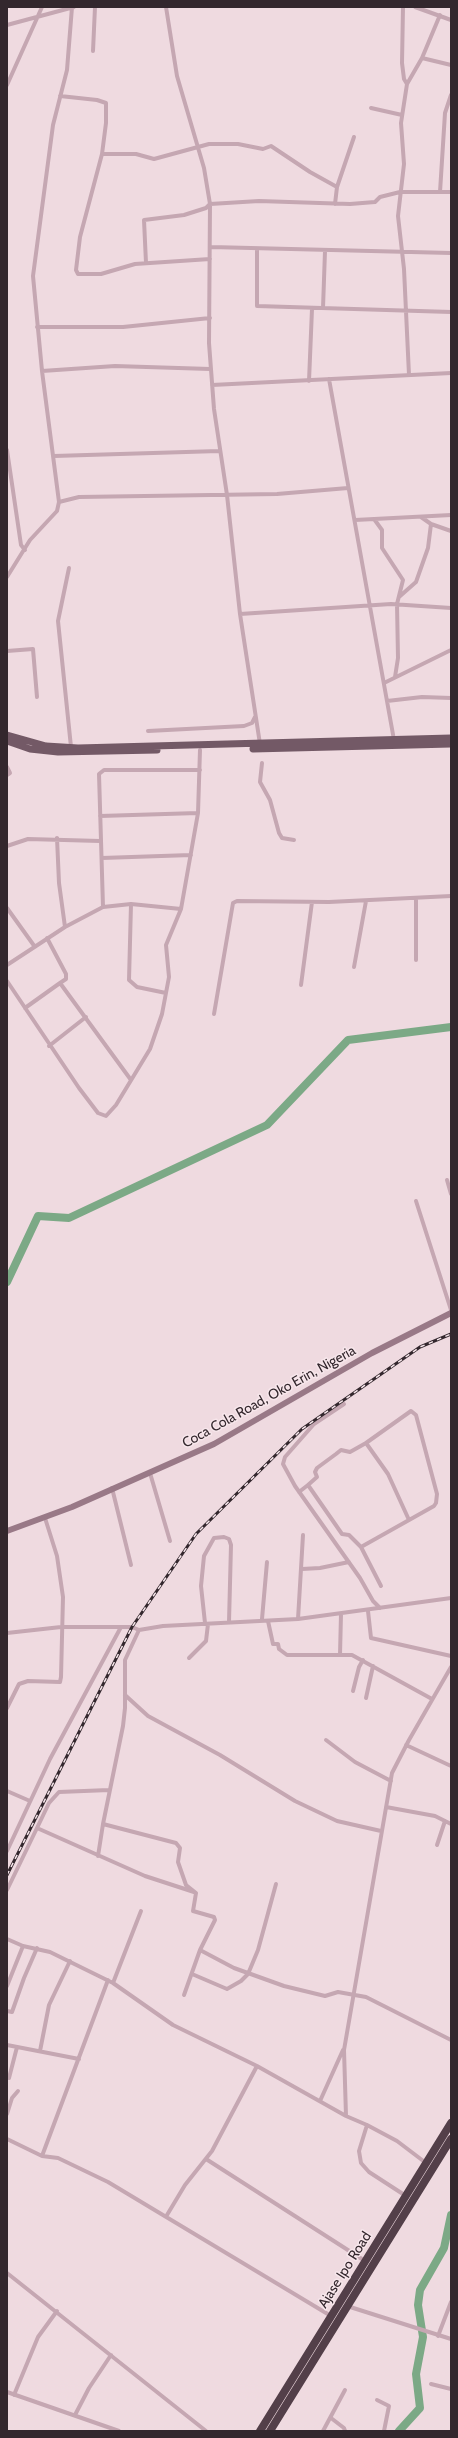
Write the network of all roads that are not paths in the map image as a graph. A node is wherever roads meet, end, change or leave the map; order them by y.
1 (42, 7) edge
2 (73, 7) edge
3 (95, 7) edge
4 (166, 7) edge
5 (403, 7) edge
6 (415, 7) edge
7 (38, 15) junction
8 (440, 15) junction
9 (451, 20) edge
10 (7, 25) edge
11 (93, 51) dead end
12 (422, 58) junction
13 (451, 65) edge
14 (407, 84) junction
15 (7, 85) edge
16 (60, 96) junction
17 (451, 96) edge
18 (371, 108) dead end
19 (445, 113) junction
20 (451, 114) edge
21 (402, 115) junction
22 (354, 137) dead end
23 (198, 148) junction
24 (102, 154) junction
25 (337, 187) junction
26 (400, 192) junction
27 (440, 192) junction
28 (451, 192) edge
29 (210, 204) junction
30 (335, 204) junction
31 (211, 247) junction
32 (257, 250) junction
33 (325, 251) junction
34 (402, 252) junction
35 (451, 253) edge
36 (210, 259) junction
37 (146, 263) junction
38 (323, 308) junction
39 (312, 309) junction
40 (406, 312) junction
41 (451, 312) edge
42 (210, 318) junction
43 (37, 327) junction
44 (210, 369) junction
45 (42, 371) junction
46 (451, 373) edge
47 (409, 375) junction
48 (329, 379) junction
49 (309, 381) junction
50 (212, 385) junction
51 (7, 450) edge
52 (219, 451) junction
53 (54, 456) junction
54 (348, 488) junction
55 (227, 495) junction
56 (59, 502) junction
57 (451, 516) edge
58 (421, 517) junction
59 (374, 519) junction
60 (355, 520) junction
61 (431, 524) junction
62 (451, 531) edge
63 (25, 550) junction
64 (69, 568) dead end
65 (7, 577) edge
66 (399, 597) junction
67 (397, 604) junction
68 (371, 605) junction
69 (451, 608) edge
70 (240, 614) junction
71 (451, 650) edge
72 (7, 651) edge
73 (395, 677) junction
74 (384, 683) junction
75 (37, 697) dead end
76 (451, 698) edge
77 (387, 701) junction
78 (256, 717) junction
79 (148, 731) dead end
80 (7, 735) edge
81 (451, 738) edge
82 (394, 740) junction
83 (7, 741) edge
84 (451, 744) edge
85 (260, 746) junction
86 (71, 747) junction
87 (200, 750) junction
88 (262, 763) dead end
89 (7, 767) edge
90 (200, 770) junction
91 (7, 775) edge
92 (198, 813) junction
93 (100, 816) junction
94 (57, 838) junction
95 (294, 840) dead end
96 (100, 841) junction
97 (7, 846) edge
98 (191, 855) junction
99 (102, 858) junction
100 (451, 896) edge
101 (416, 898) junction
102 (366, 901) junction
103 (312, 902) junction
104 (131, 904) junction
105 (103, 907) junction
106 (7, 908) edge
107 (181, 909) junction
108 (65, 927) junction
109 (47, 938) junction
110 (35, 947) junction
111 (416, 960) dead end
112 (7, 965) edge
113 (354, 967) dead end
114 (7, 981) edge
115 (60, 983) junction
116 (301, 985) dead end
117 (166, 993) junction
118 (25, 1008) junction
119 (214, 1014) dead end
120 (86, 1017) junction
121 (49, 1046) junction
122 (131, 1080) junction
123 (447, 1180) dead end
124 (451, 1194) edge
125 (416, 1201) dead end
126 (451, 1310) edge
127 (451, 1313) edge
128 (344, 1404) dead end
129 (366, 1443) junction
130 (150, 1472) junction
131 (308, 1485) junction
132 (112, 1488) junction
133 (299, 1492) junction
134 (45, 1518) junction
135 (409, 1520) junction
136 (7, 1531) edge
137 (303, 1535) dead end
138 (170, 1541) dead end
139 (361, 1547) junction
140 (267, 1562) dead end
141 (349, 1562) junction
142 (132, 1565) dead end
143 (302, 1569) junction
144 (381, 1586) dead end
145 (451, 1598) edge
146 (380, 1608) junction
147 (368, 1611) junction
148 (341, 1614) junction
149 (262, 1619) junction
150 (298, 1619) junction
151 (268, 1621) junction
152 (228, 1622) junction
153 (206, 1624) junction
154 (61, 1627) junction
155 (121, 1628) junction
156 (140, 1630) junction
157 (7, 1633) edge
158 (340, 1655) junction
159 (451, 1656) edge
160 (188, 1658) dead end
161 (363, 1660) junction
162 (373, 1666) junction
163 (451, 1668) edge
164 (353, 1690) dead end
165 (125, 1696) junction
166 (366, 1698) dead end
167 (432, 1699) junction
168 (134, 1705) junction
169 (7, 1708) edge
170 (125, 1708) junction
171 (326, 1740) dead end
172 (406, 1745) junction
173 (451, 1766) edge
174 (391, 1781) junction
175 (109, 1790) junction
176 (7, 1791) edge
177 (30, 1801) junction
178 (386, 1807) junction
179 (445, 1821) junction
180 (103, 1824) junction
181 (451, 1824) edge
182 (37, 1828) junction
183 (381, 1831) junction
184 (437, 1845) dead end
185 (7, 1851) edge
186 (98, 1856) junction
187 (276, 1884) dead end
188 (7, 1890) edge
189 (196, 1893) junction
190 (141, 1911) dead end
191 (7, 1939) edge
192 (23, 1946) junction
193 (37, 1948) junction
194 (200, 1950) junction
195 (70, 1961) junction
196 (192, 1974) junction
197 (248, 1974) junction
198 (108, 1980) junction
199 (113, 1983) junction
200 (7, 1986) edge
201 (184, 1995) dead end
202 (352, 1996) junction
203 (7, 2011) edge
204 (451, 2040) edge
205 (7, 2045) edge
206 (17, 2047) junction
207 (344, 2050) junction
208 (40, 2051) junction
209 (79, 2059) junction
210 (257, 2066) junction
211 (9, 2078) dead end
212 (18, 2091) dead end
213 (320, 2101) junction
214 (7, 2114) edge
215 (346, 2116) junction
216 (451, 2123) edge
217 (367, 2125) junction
218 (451, 2139) edge
219 (7, 2140) edge
220 (42, 2156) junction
221 (206, 2159) junction
222 (426, 2163) junction
223 (417, 2186) junction
224 (406, 2196) junction
225 (167, 2215) junction
226 (366, 2261) junction
227 (7, 2273) edge
228 (451, 2302) edge
229 (347, 2306) junction
230 (57, 2311) junction
231 (332, 2316) junction
232 (438, 2336) junction
233 (451, 2339) edge
234 (111, 2355) junction
235 (430, 2384) dead end
236 (451, 2389) edge
237 (344, 2390) dead end
238 (7, 2392) edge
239 (14, 2395) junction
240 (378, 2400) dead end
241 (75, 2415) junction
242 (331, 2418) junction
243 (119, 2431) edge
244 (206, 2431) edge
245 (260, 2431) edge
246 (270, 2431) edge
247 (323, 2431) edge
248 (345, 2431) edge
249 (384, 2431) edge

1 - 7 street
2 - 7 street
2 - 16 street
3 - 11 street
4 - 23 street
5 - 14 street
6 - 8 street
7 - 10 street
7 - 15 street
8 - 9 street
8 - 12 street
12 - 13 street
12 - 14 street
14 - 21 street
16 - 24 street
16 - 43 street
17 - 19 street
18 - 21 street
19 - 20 street
19 - 27 street
21 - 26 street
22 - 25 street
23 - 24 street
23 - 25 street
23 - 29 street
24 - 37 street
25 - 30 street
26 - 27 street
26 - 30 street
26 - 34 street
27 - 28 street
29 - 30 street
29 - 31 street
29 - 37 street
31 - 32 street
31 - 36 street
32 - 33 street
32 - 39 street
33 - 34 street
33 - 38 street
34 - 35 street
34 - 40 street
36 - 37 street
36 - 42 street
38 - 39 street
38 - 40 street
39 - 49 street
40 - 41 street
40 - 47 street
42 - 43 street
42 - 44 street
43 - 45 street
44 - 45 street
44 - 50 street
45 - 53 street
46 - 47 street
47 - 48 street
48 - 49 street
48 - 54 street
49 - 50 street
50 - 52 street
51 - 63 street
52 - 53 street
52 - 55 street
53 - 56 street
54 - 55 street
54 - 60 street
55 - 56 street
55 - 70 street
56 - 63 street
57 - 58 street
58 - 59 street
58 - 61 street
59 - 60 street
59 - 66 street
60 - 68 street
61 - 62 street
61 - 66 street
63 - 65 street
64 - 86 street
66 - 67 street
67 - 68 street
67 - 69 street
67 - 73 street
68 - 70 street
68 - 74 street
70 - 78 street
71 - 73 street
72 - 75 street
73 - 74 street
74 - 77 street
76 - 77 street
77 - 82 street
78 - 79 street
78 - 85 street
80 - 86 main road
81 - 82 main road
82 - 85 main road
83 - 87 main road
84 - 85 main road
85 - 86 main road
85 - 87 main road
87 - 90 street
88 - 95 street
89 - 91 street
90 - 92 street
90 - 93 street
92 - 93 street
92 - 98 street
93 - 96 street
94 - 96 street
94 - 97 street
94 - 108 street
96 - 99 street
98 - 99 street
98 - 107 street
99 - 105 street
100 - 101 street
101 - 102 street
101 - 111 street
102 - 103 street
102 - 113 street
103 - 116 street
103 - 119 street
104 - 105 street
104 - 107 street
104 - 117 street
105 - 108 street
106 - 110 street
107 - 117 street
108 - 109 street
109 - 110 street
109 - 115 street
110 - 112 street
114 - 118 street
115 - 118 street
115 - 120 street
117 - 122 street
118 - 121 street
120 - 121 street
120 - 122 street
121 - 122 street
123 - 124 street
125 - 126 street
127 - 130 street, Coca Cola Road, Oko Erin, Nigeria
128 - 133 street
129 - 131 street
129 - 135 street
129 - 135 street
130 - 132 street, Coca Cola Road, Oko Erin, Nigeria
130 - 138 street
131 - 133 street
131 - 139 street
132 - 134 street, Coca Cola Road, Oko Erin, Nigeria
132 - 142 street
133 - 141 street
134 - 136 street, Coca Cola Road, Oko Erin, Nigeria
134 - 154 street
135 - 139 street
137 - 143 street
139 - 144 street
140 - 149 street
141 - 143 street
141 - 146 street
143 - 150 street
145 - 146 street
146 - 147 street
147 - 148 street
147 - 159 street
148 - 150 street
148 - 158 street
149 - 151 street
149 - 152 street
150 - 151 street
151 - 158 street
152 - 153 street
152 - 153 street
153 - 156 street
153 - 160 street
154 - 155 street
154 - 157 street
154 - 169 street
155 - 156 street
155 - 177 street
156 - 165 street
158 - 161 street
161 - 162 street
161 - 164 street
162 - 166 street
162 - 167 street
163 - 167 street
165 - 168 street
165 - 170 street
167 - 172 street
168 - 170 street
168 - 183 street
170 - 175 street
171 - 174 street
172 - 173 street
172 - 174 street
174 - 178 street
175 - 180 street
175 - 182 street
176 - 177 street
177 - 185 street
178 - 179 street
178 - 183 street
179 - 181 street
179 - 184 street
180 - 186 street
180 - 189 street
182 - 186 street
182 - 188 street
183 - 202 street
186 - 189 street
187 - 197 street
189 - 194 street
190 - 199 street
191 - 192 street
192 - 193 street
192 - 200 street
193 - 195 street
193 - 203 street
194 - 196 street
194 - 197 street
195 - 198 street
195 - 208 street
196 - 197 street
196 - 201 street
197 - 202 street
198 - 199 street
198 - 209 street
199 - 210 street
202 - 204 street
202 - 207 street
205 - 206 street
206 - 208 street
206 - 211 street
207 - 213 street
207 - 215 street
208 - 209 street
209 - 220 street
210 - 213 street
210 - 221 street
212 - 214 street
213 - 215 street
215 - 217 street
216 - 222 highway, Ajase Ipo Road
217 - 222 street
217 - 224 street
218 - 223 highway, Ajase Ipo Road
219 - 220 street
220 - 225 street
221 - 225 street
221 - 226 street
222 - 223 highway, Ajase Ipo Road
223 - 224 highway, Ajase Ipo Road
223 - 229 highway, Ajase Ipo Road
224 - 226 highway, Ajase Ipo Road
225 - 231 street
226 - 231 highway, Ajase Ipo Road
227 - 230 street
228 - 232 street
229 - 232 street
229 - 246 highway, Ajase Ipo Road
230 - 234 street
230 - 239 street
231 - 245 highway, Ajase Ipo Road
232 - 233 street
234 - 241 street
234 - 244 street
235 - 236 street
237 - 242 street
238 - 239 street
239 - 241 street
240 - 249 street
241 - 243 street
242 - 247 street
242 - 248 street

